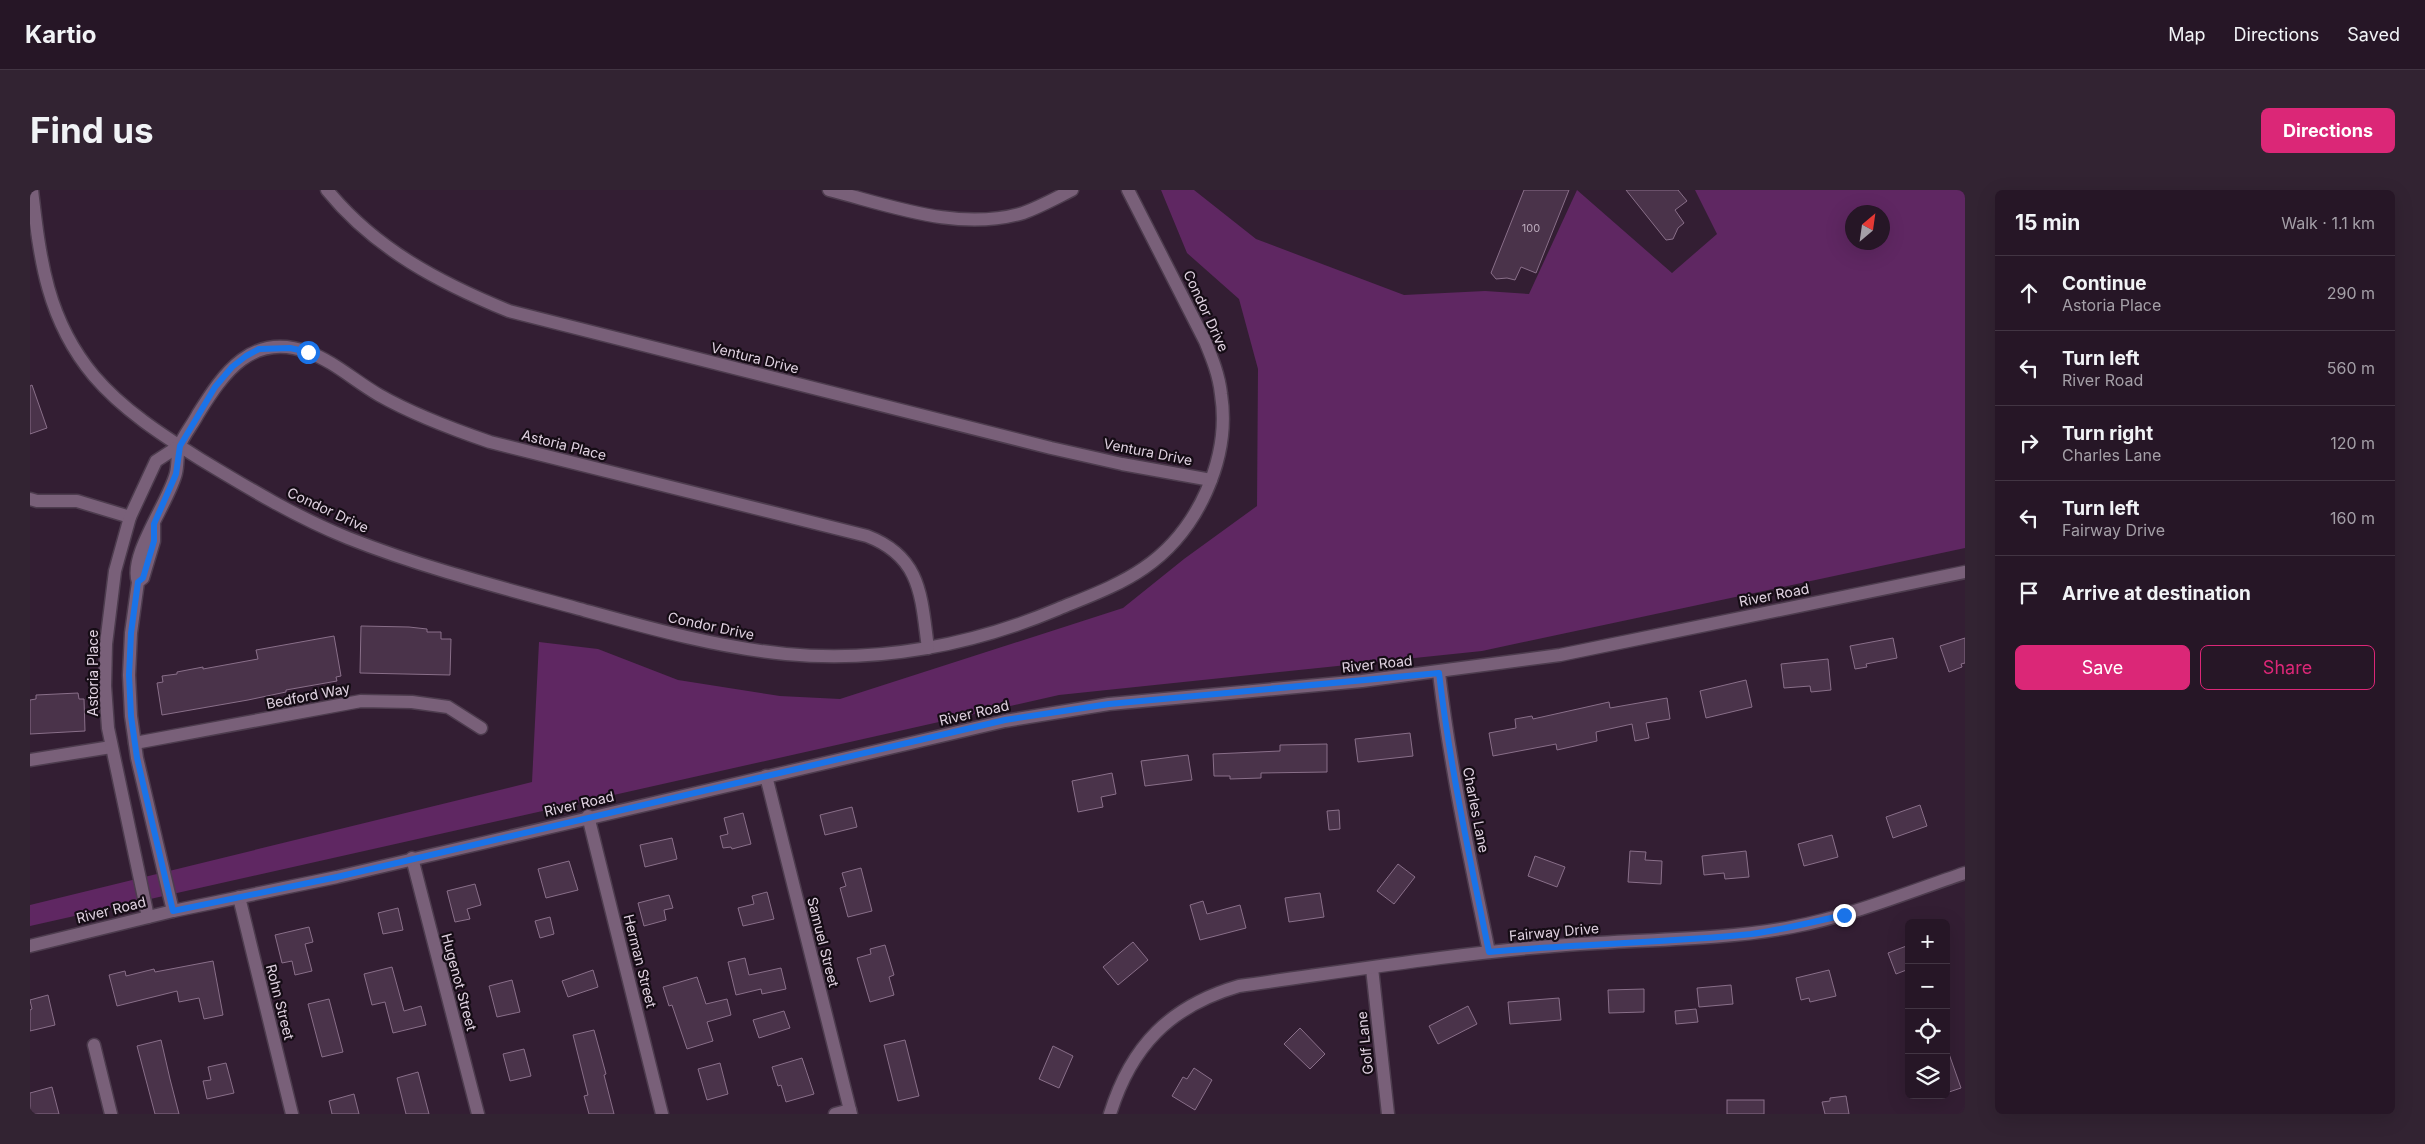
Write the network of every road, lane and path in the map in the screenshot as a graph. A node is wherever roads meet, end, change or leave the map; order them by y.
1 (32, 190) edge
2 (327, 190) edge
3 (829, 190) edge
4 (1072, 190) edge
5 (1128, 190) edge
6 (180, 446) junction
7 (1211, 480) junction
8 (30, 498) edge
9 (130, 517) junction
10 (1965, 572) edge
11 (928, 648) junction
12 (1439, 673) junction
13 (482, 728) dead end
14 (135, 743) junction
15 (111, 747) junction
16 (30, 760) edge
17 (766, 776) junction
18 (588, 816) junction
19 (412, 858) junction
20 (1965, 872) edge
21 (240, 897) junction
22 (173, 911) junction
23 (148, 917) junction
24 (30, 946) edge
25 (1489, 952) junction
26 (1372, 968) junction
27 (94, 1045) dead end
28 (850, 1112) edge
29 (111, 1114) edge
30 (292, 1114) edge
31 (478, 1114) edge
32 (662, 1114) edge
33 (835, 1114) edge
34 (1110, 1114) edge
35 (1388, 1114) edge

1 - 6 street, Condor Drive
2 - 7 street, Ventura Drive
3 - 4 street
5 - 7 street, Condor Drive
6 - 9 street, Astoria Place
6 - 11 street, Condor Drive
6 - 11 street, Astoria Place
6 - 14 street, Astoria Place
7 - 11 street, Condor Drive
8 - 9 street
9 - 15 street, Astoria Place
10 - 12 street, River Road
12 - 17 street, River Road
12 - 25 street, Charles Lane
13 - 14 street, Bedford Way
14 - 22 street, Astoria Place
15 - 16 street
15 - 23 street, Astoria Place
17 - 18 street, River Road
17 - 28 street, Samuel Street
18 - 19 street, River Road
18 - 32 street, Herman Street
19 - 21 street, River Road
19 - 31 street, Hugenot Street
20 - 25 street, Fairway Drive
21 - 22 street, River Road
21 - 30 street, Rohn Street
22 - 23 street, River Road
23 - 24 street, River Road
25 - 26 street, Fairway Drive
26 - 34 street, Fairway Drive
26 - 35 street, Golf Lane
27 - 29 street
28 - 33 street

